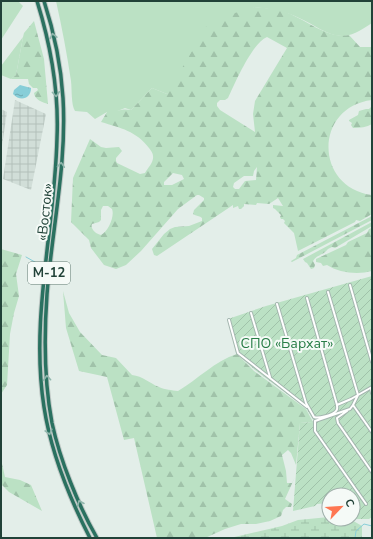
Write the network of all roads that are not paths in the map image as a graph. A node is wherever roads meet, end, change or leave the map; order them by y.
1 (37, 1) edge
2 (44, 1) edge
3 (350, 285) dead end
4 (328, 292) dead end
5 (307, 298) dead end
6 (277, 304) dead end
7 (251, 313) dead end
8 (229, 320) dead end
9 (372, 362) edge
10 (270, 377) junction
11 (372, 387) edge
12 (372, 393) edge
13 (358, 395) junction
14 (337, 405) junction
15 (354, 405) junction
16 (308, 408) junction
17 (350, 409) junction
18 (315, 420) junction
19 (372, 432) edge
20 (372, 472) edge
21 (366, 504) dead end
22 (90, 538) edge
23 (97, 538) edge

1 -> 22 highway, «Восток» / М-12
23 -> 2 highway, «Восток» / М-12
3 - 9 street
4 - 13 street
5 - 14 street
6 - 16 street
7 - 10 street
8 - 10 street
10 - 16 street
11 - 12 street
11 - 13 street
13 - 14 street
13 - 15 street
14 - 18 street
15 - 17 street
15 - 19 street
16 - 18 street
17 - 18 street
17 - 20 street
18 - 21 street

